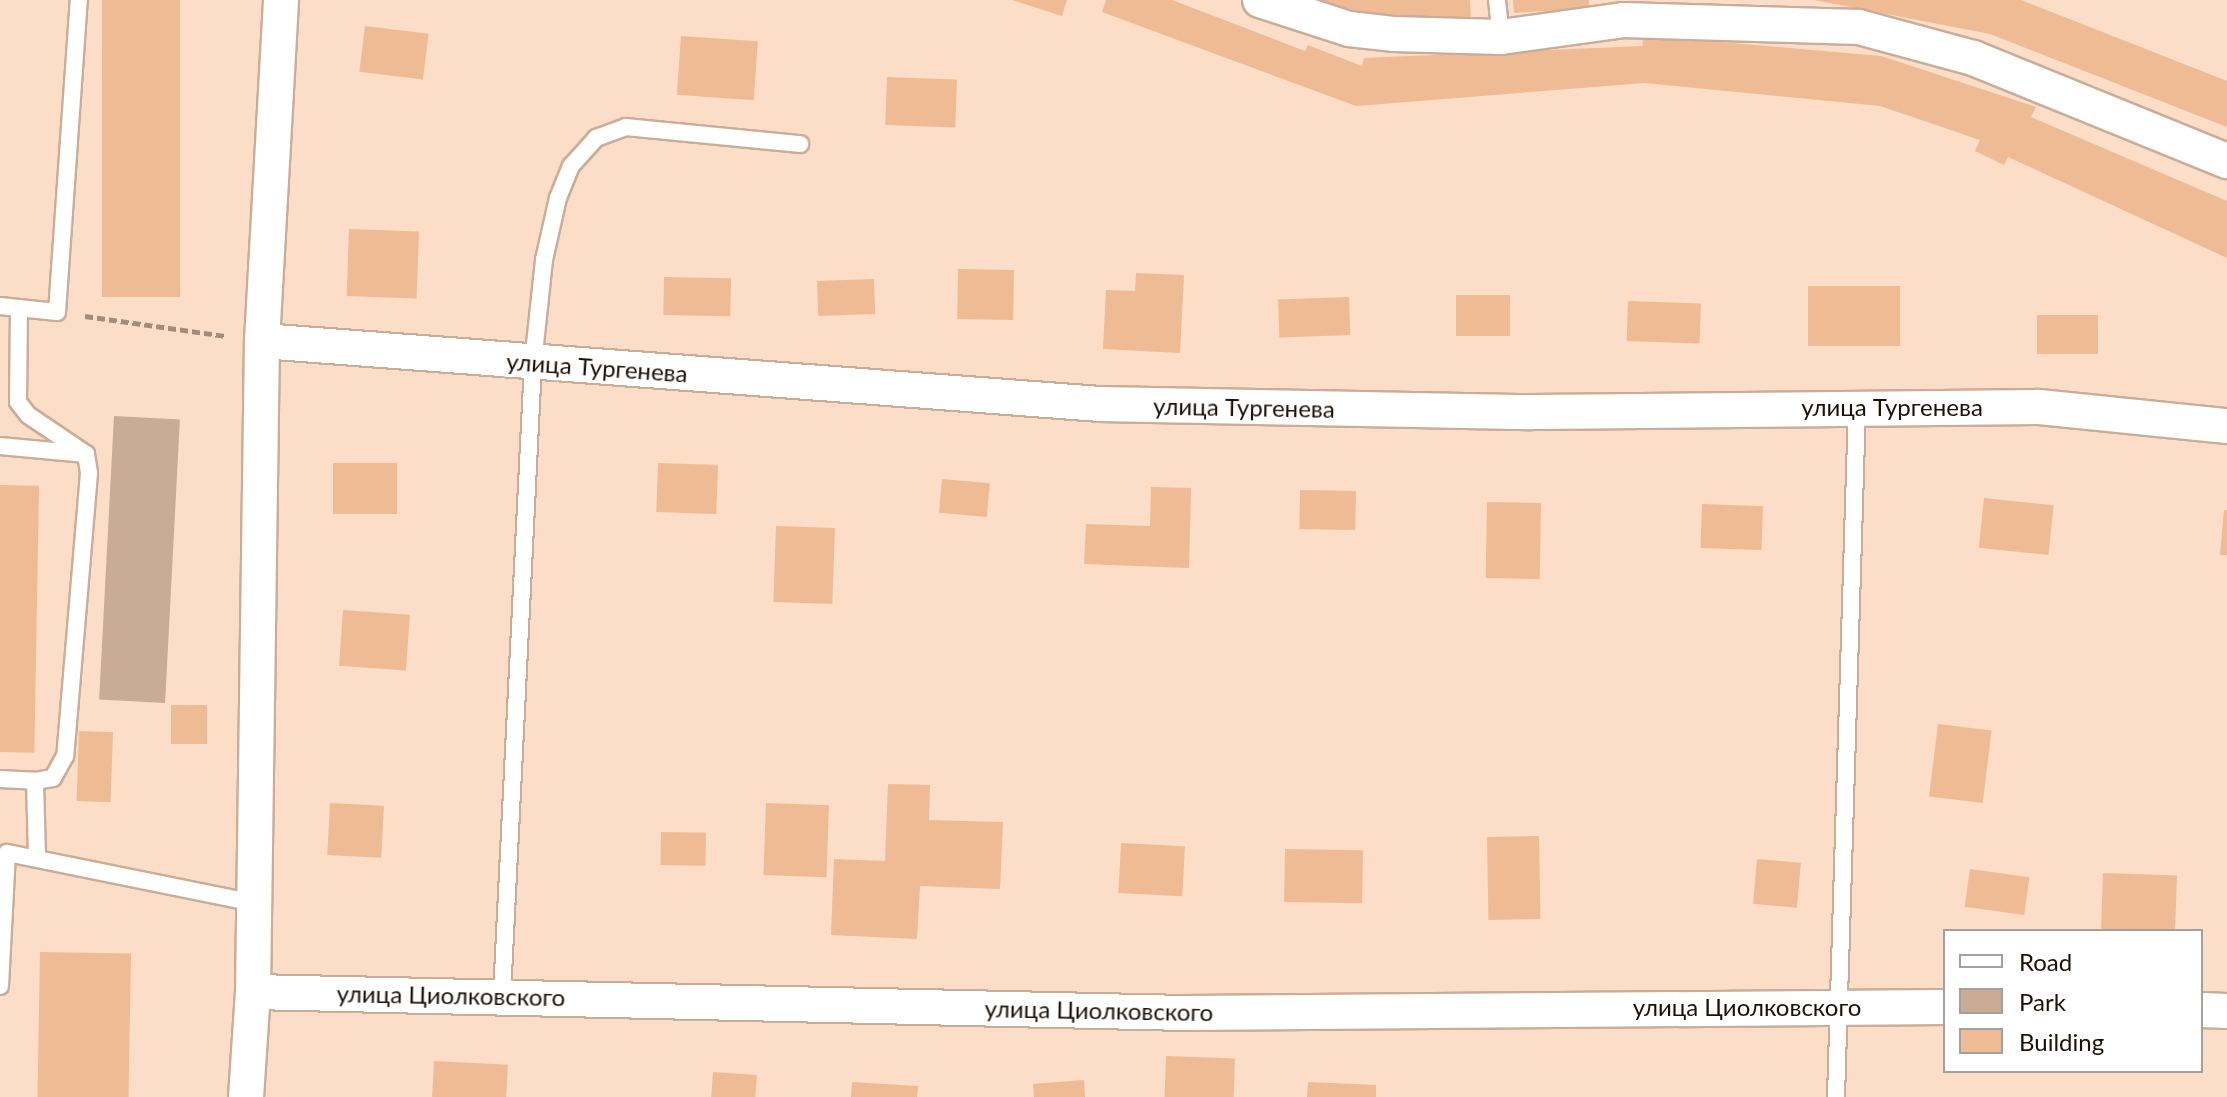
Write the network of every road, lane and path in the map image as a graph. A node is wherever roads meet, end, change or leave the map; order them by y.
1 (79, 0) edge
2 (281, 0) edge
3 (1260, 0) edge
4 (1497, 0) edge
5 (1623, 10) edge
6 (1501, 37) junction
7 (800, 144) dead end
8 (2227, 161) edge
9 (0, 306) edge
10 (19, 308) junction
11 (57, 312) junction
12 (262, 341) junction
13 (533, 363) junction
14 (1857, 406) junction
15 (2227, 426) edge
16 (0, 446) edge
17 (86, 454) junction
18 (0, 779) edge
19 (35, 781) junction
20 (37, 855) junction
21 (251, 902) junction
22 (0, 986) edge
23 (253, 992) junction
24 (502, 995) junction
25 (1842, 1006) junction
26 (1943, 1007) edge
27 (2203, 1010) edge
28 (2227, 1011) edge
29 (246, 1097) edge
30 (1836, 1097) edge

1 - 11 lane
2 - 12 street
3 - 6 street
4 - 6 lane
5 - 6 street
5 - 8 street
7 - 13 lane
9 - 10 lane
10 - 11 lane
10 - 17 lane
11 - 12 path
12 - 13 street, улица Тургенева
12 - 21 street
13 - 14 street, улица Тургенева
13 - 24 lane
14 - 15 street, улица Тургенева
14 - 25 lane
16 - 17 lane
17 - 19 lane
18 - 19 lane
19 - 20 lane
20 - 21 lane
20 - 22 lane
21 - 23 street
23 - 24 street, улица Циолковского
23 - 29 street
24 - 25 street, улица Циолковского
25 - 26 street, улица Циолковского
25 - 30 lane
27 - 28 street

